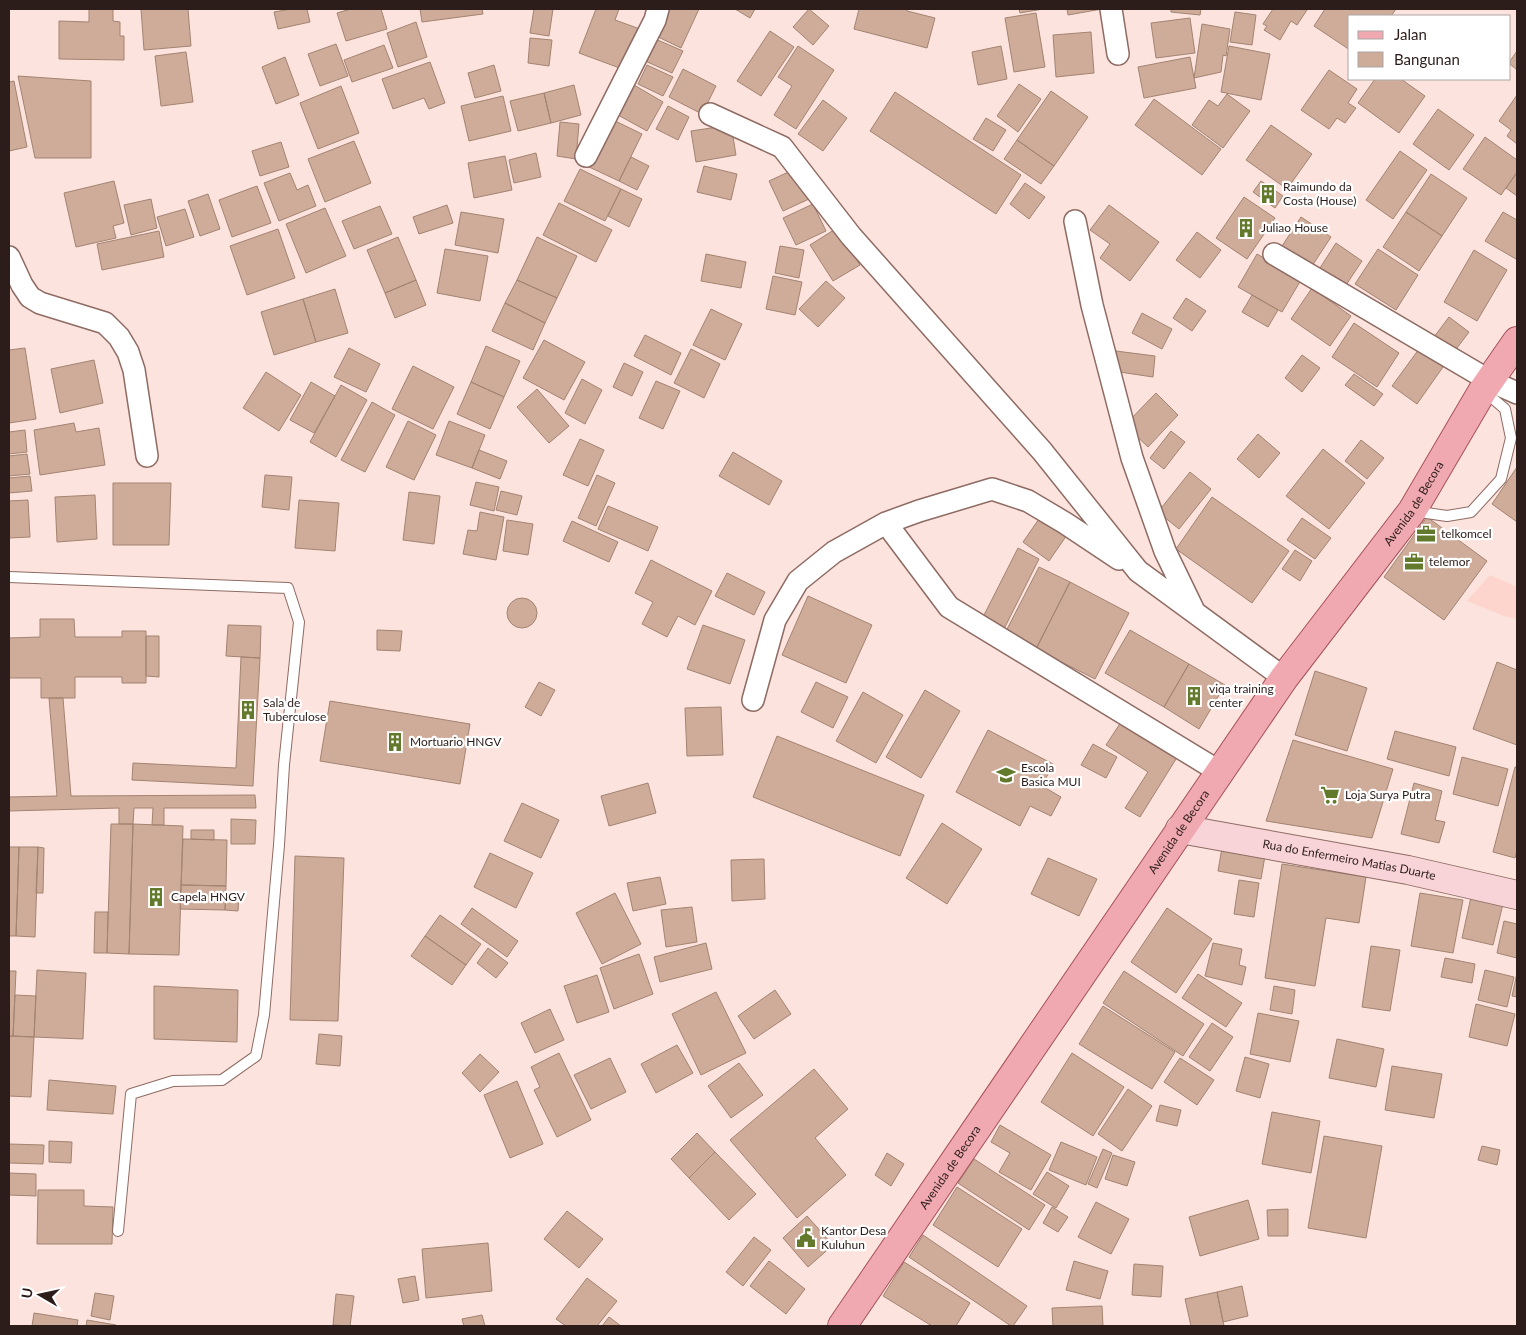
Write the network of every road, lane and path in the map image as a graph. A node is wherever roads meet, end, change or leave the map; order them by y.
1 (658, 9) edge
2 (1111, 9) edge
3 (1118, 54) dead end
4 (710, 114) dead end
5 (586, 156) dead end
6 (1075, 221) dead end
7 (1274, 254) dead end
8 (9, 257) edge
9 (1517, 341) edge
10 (1486, 386) junction
11 (1517, 393) edge
12 (147, 456) dead end
13 (1412, 511) junction
14 (886, 523) junction
15 (1138, 571) junction
16 (9, 577) edge
17 (1194, 612) junction
18 (1284, 678) junction
19 (753, 700) dead end
20 (1220, 772) junction
21 (1180, 829) junction
22 (1517, 895) edge
23 (118, 1231) dead end
24 (842, 1326) edge

1 - 5 street
2 - 3 street
4 - 15 street
6 - 17 street
7 - 10 street
8 - 12 street
9 - 10 main road, Avenida de Becora
10 - 11 street
10 - 13 main road, Avenida de Becora
10 - 13 lane
13 - 18 main road, Avenida de Becora
14 - 15 street
14 - 19 street
14 - 20 street
15 - 17 street
16 - 23 lane
17 - 18 street
18 - 20 main road, Avenida de Becora
20 - 21 main road, Avenida de Becora
21 - 22 street, Rua do Enfermeiro Matias Duarte
21 - 24 main road, Avenida de Becora

